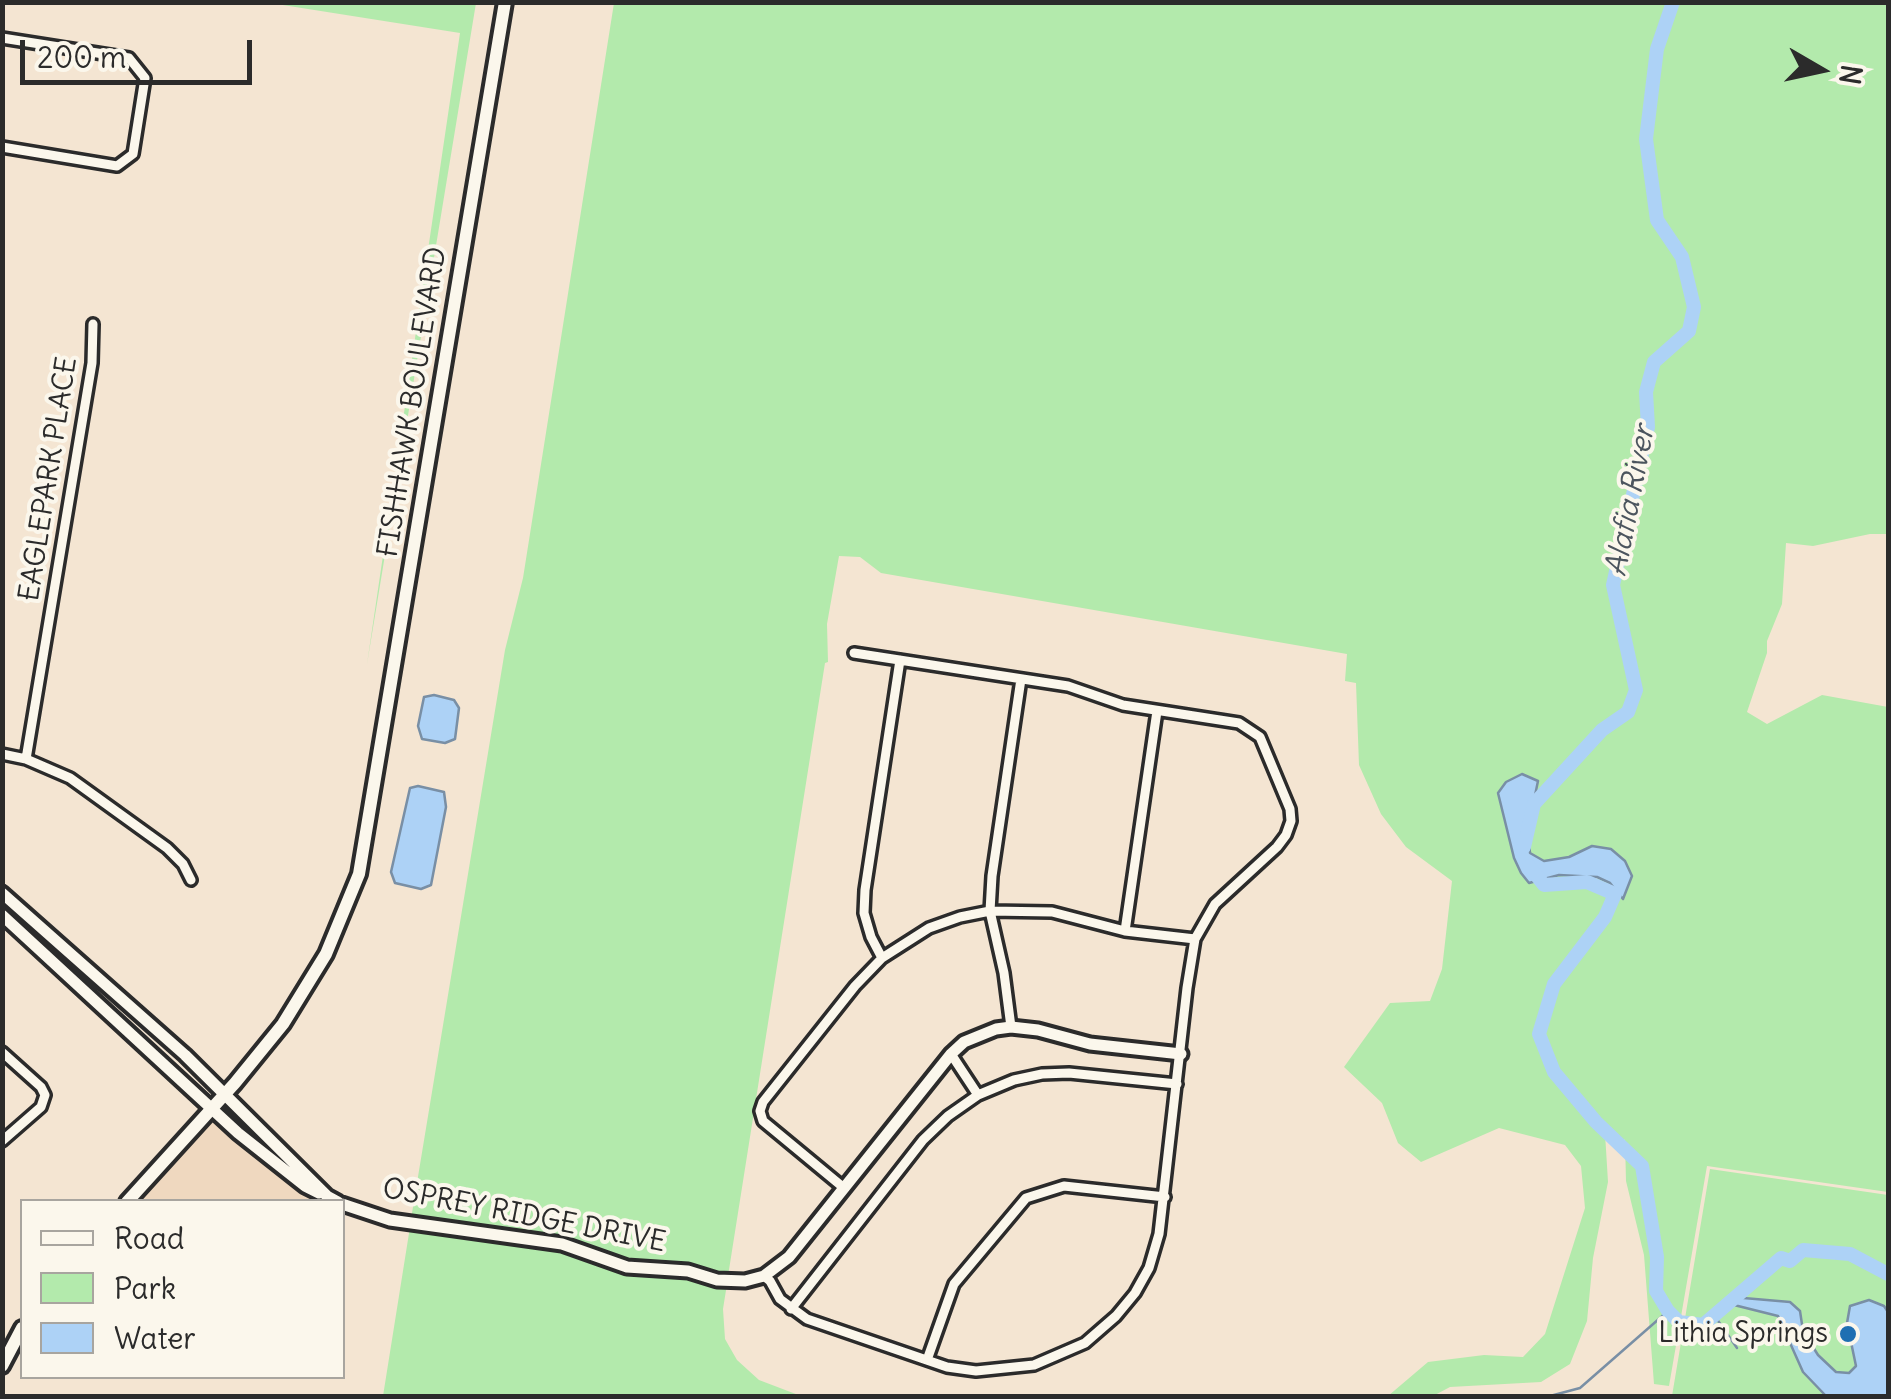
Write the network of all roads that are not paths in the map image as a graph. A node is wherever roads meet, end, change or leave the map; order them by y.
1 (505, 2) edge
2 (2, 38) edge
3 (2, 147) edge
4 (93, 324) dead end
5 (854, 653) dead end
6 (900, 660) junction
7 (1021, 680) junction
8 (1157, 710) junction
9 (2, 754) edge
10 (26, 759) junction
11 (190, 880) dead end
12 (2, 893) edge
13 (990, 911) junction
14 (2, 915) edge
15 (1125, 930) junction
16 (1195, 939) junction
17 (882, 958) junction
18 (1011, 1027) junction
19 (2, 1052) edge
20 (951, 1054) junction
21 (1181, 1054) junction
22 (1178, 1084) junction
23 (221, 1092) junction
24 (978, 1095) junction
25 (208, 1107) junction
26 (2, 1141) edge
27 (844, 1188) junction
28 (1165, 1197) junction
29 (118, 1199) edge
30 (130, 1199) edge
31 (332, 1199) edge
32 (334, 1199) edge
33 (345, 1204) edge
34 (764, 1276) junction
35 (791, 1309) junction
36 (20, 1319) edge
37 (20, 1332) edge
38 (2, 1351) edge
39 (927, 1360) junction
40 (2, 1366) edge

1 - 23 main road, FISHHAWK BOULEVARD
2 - 3 street
4 - 10 street, EAGLEPARK PLACE
5 - 6 street
6 - 7 street
6 - 17 street
7 - 8 street
7 - 13 street
8 - 15 street
8 - 16 street
9 - 10 street
10 - 11 street
12 - 23 street, OSPREY RIDGE DRIVE
13 - 15 street
13 - 17 street
13 - 18 street
14 - 25 street
15 - 16 street
16 - 21 street
17 - 27 street
18 - 20 street
18 - 21 street
19 - 26 street
20 - 24 street
20 - 27 street
21 - 22 street
22 - 24 street
22 - 28 street
23 - 25 main road, FISHHAWK BOULEVARD
23 - 32 street, OSPREY RIDGE DRIVE
24 - 35 street
25 - 29 main road, FISHHAWK BOULEVARD
25 - 30 main road, FISHHAWK BOULEVARD
25 - 31 street
27 - 34 street
28 - 39 street
28 - 39 street
33 - 34 street, OSPREY RIDGE DRIVE
34 - 35 street
35 - 39 street
36 - 38 main road
37 - 40 main road

